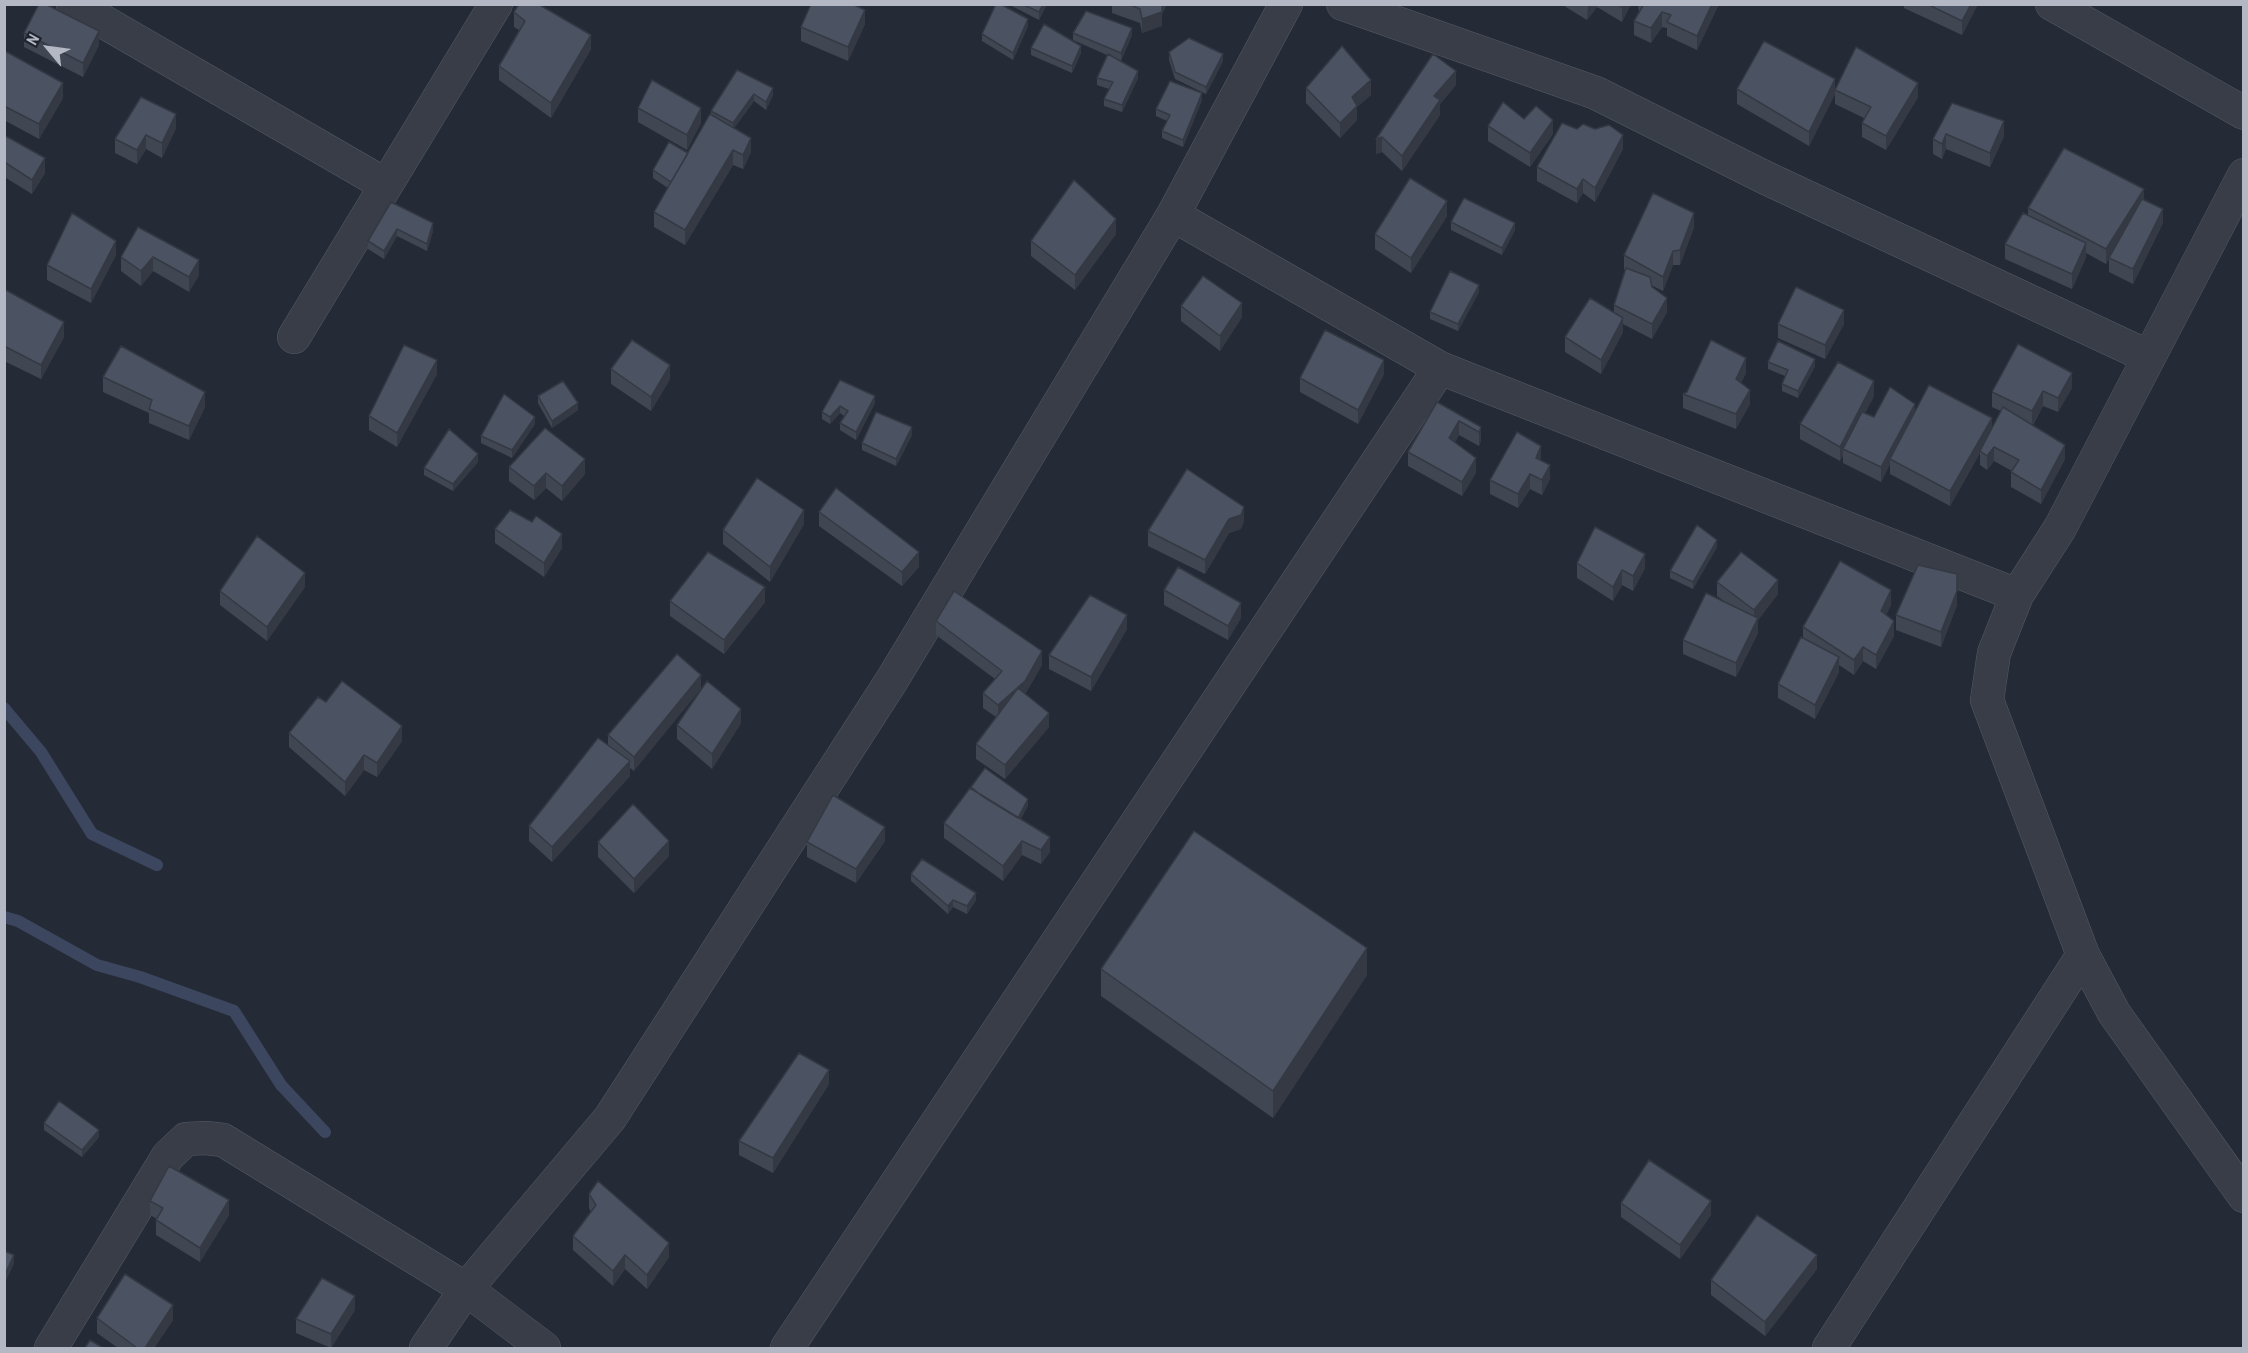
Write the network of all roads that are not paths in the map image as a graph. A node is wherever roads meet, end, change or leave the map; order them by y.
1 (74, 4) edge
2 (496, 4) edge
3 (1286, 4) edge
4 (1343, 4) edge
5 (2052, 4) edge
6 (2244, 113) edge
7 (2244, 175) edge
8 (386, 185) junction
9 (1173, 215) junction
10 (294, 337) dead end
11 (2149, 357) junction
12 (1440, 368) junction
13 (2017, 595) junction
14 (2083, 955) junction
15 (2244, 1196) edge
16 (466, 1289) junction
17 (51, 1348) edge
18 (426, 1348) edge
19 (544, 1348) edge
20 (787, 1348) edge
21 (1829, 1348) edge

1 - 8 street
2 - 8 street
3 - 9 street
4 - 11 street
5 - 6 street
7 - 11 street
8 - 10 street
9 - 12 street
9 - 16 street
11 - 13 street
12 - 13 street
12 - 20 street
13 - 14 street
14 - 15 street
14 - 21 street
16 - 17 street
16 - 18 street
16 - 19 street

